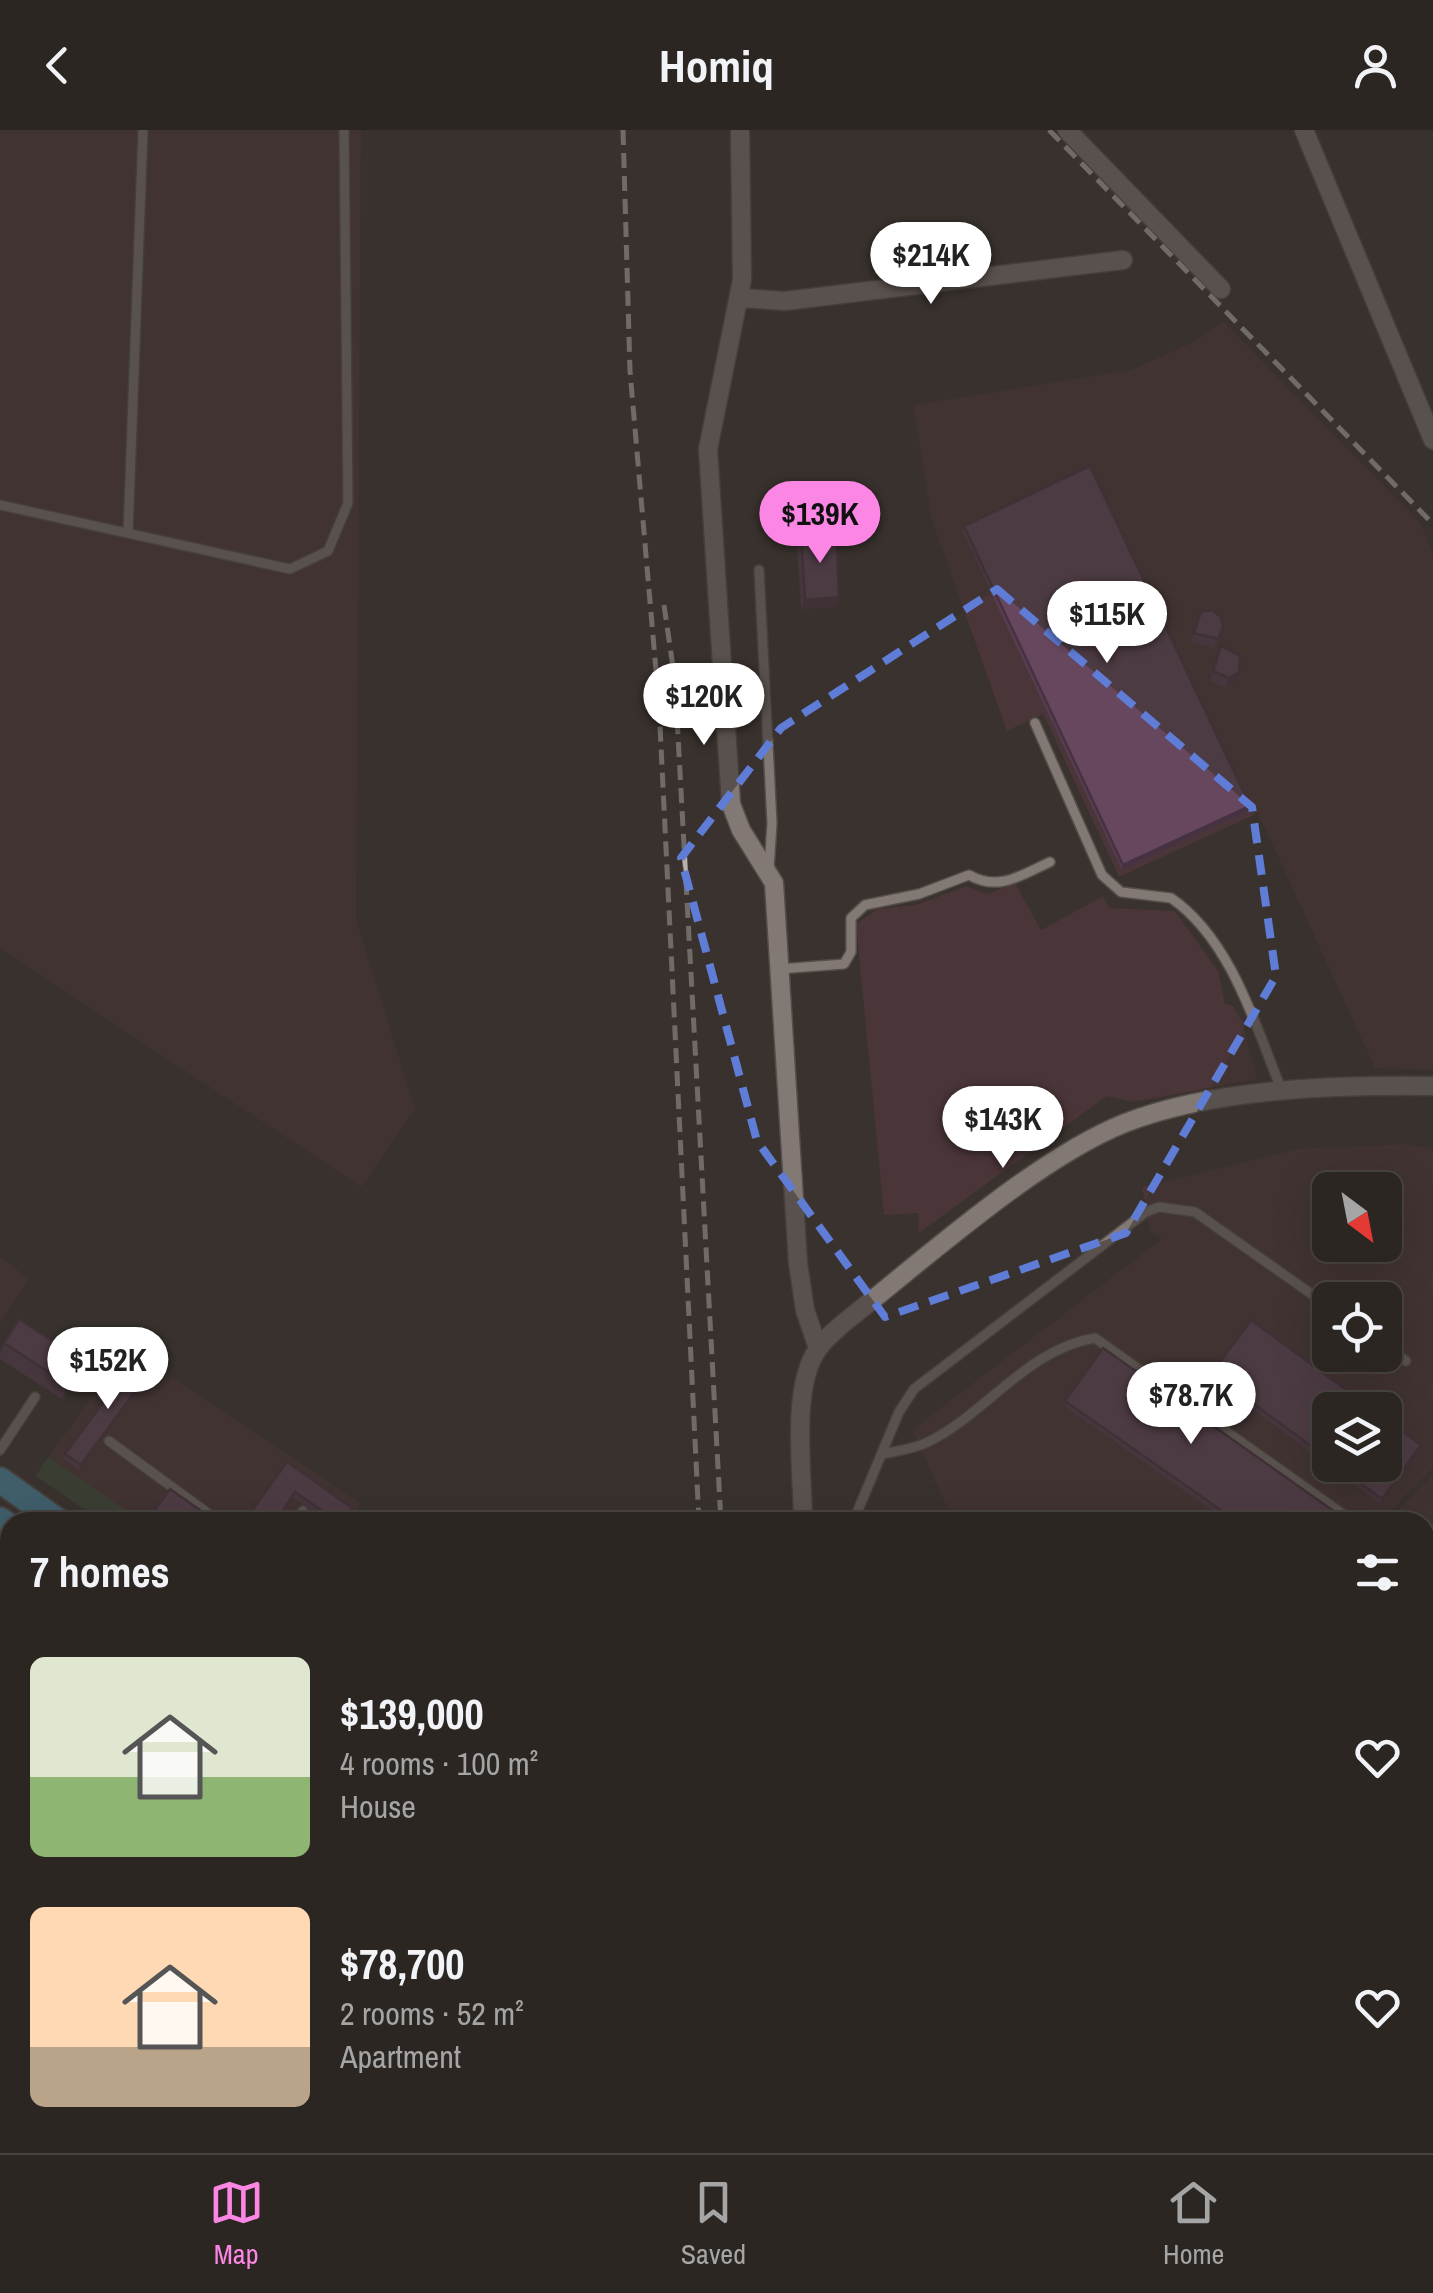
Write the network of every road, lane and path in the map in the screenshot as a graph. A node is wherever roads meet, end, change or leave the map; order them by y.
1 (143, 130) edge
2 (344, 130) edge
3 (740, 130) edge
4 (1067, 130) edge
5 (1304, 130) edge
6 (1123, 260) dead end
7 (1220, 289) dead end
8 (740, 298) junction
9 (1433, 440) edge
10 (0, 505) edge
11 (128, 533) junction
12 (760, 570) dead end
13 (1035, 723) dead end
14 (1050, 862) dead end
15 (768, 871) junction
16 (779, 969) junction
17 (1433, 1086) edge
18 (1283, 1094) junction
19 (1312, 1294) edge
20 (818, 1348) junction
21 (1402, 1358) edge
22 (1406, 1361) dead end
23 (35, 1397) dead end
24 (109, 1441) dead end
25 (0, 1450) edge
26 (882, 1454) junction
27 (0, 1480) edge
28 (45, 1512) edge
29 (206, 1512) edge
30 (803, 1512) edge
31 (857, 1512) edge
32 (1340, 1512) edge

1 - 11 lane
2 - 11 lane
3 - 8 street
4 - 7 street
5 - 9 street
6 - 8 street
8 - 15 street
10 - 11 lane
12 - 15 lane
13 - 18 lane
14 - 16 lane
15 - 16 street
16 - 20 street
17 - 18 street
18 - 20 street
19 - 26 lane
20 - 30 street
21 - 22 lane
23 - 25 lane
24 - 29 lane
26 - 31 lane
26 - 32 lane
27 - 28 main road

